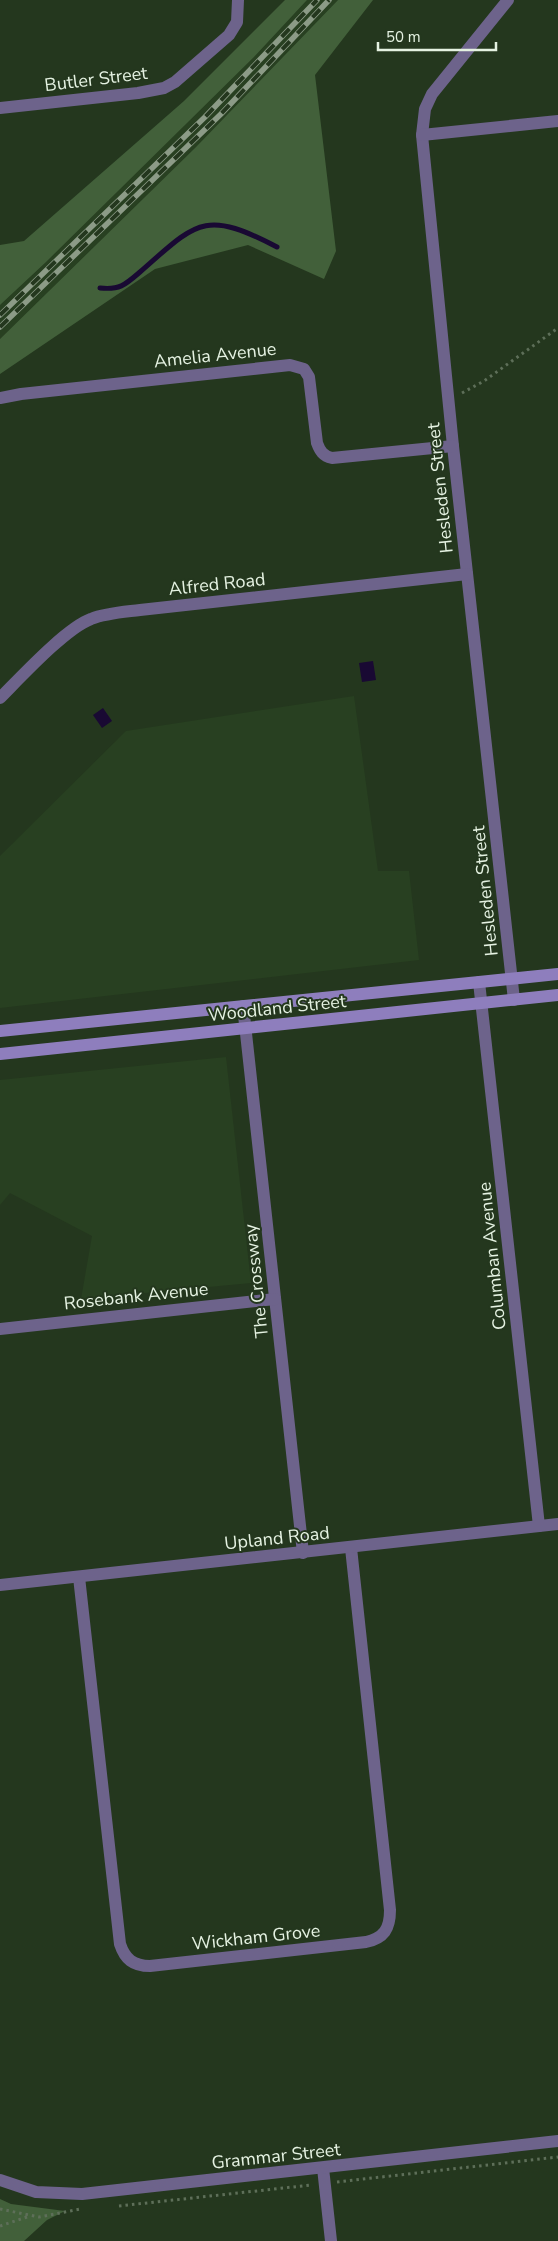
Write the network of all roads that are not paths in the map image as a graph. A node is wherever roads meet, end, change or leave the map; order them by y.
1 (238, 0) edge
2 (508, 0) edge
3 (0, 108) edge
4 (558, 121) edge
5 (422, 135) junction
6 (0, 398) edge
7 (453, 446) junction
8 (467, 574) junction
9 (0, 698) edge
10 (558, 974) edge
11 (512, 978) junction
12 (479, 982) junction
13 (558, 995) edge
14 (514, 1000) junction
15 (482, 1003) junction
16 (243, 1006) junction
17 (246, 1030) junction
18 (0, 1031) edge
19 (0, 1054) edge
20 (275, 1299) junction
21 (0, 1328) edge
22 (558, 1524) edge
23 (539, 1526) junction
24 (351, 1548) junction
25 (303, 1553) junction
26 (79, 1577) junction
27 (0, 1586) edge
28 (558, 2141) edge
29 (323, 2168) junction
30 (0, 2180) edge
31 (332, 2241) edge

1 - 3 street, Butler Street
2 - 5 street, Hesleden Street
4 - 5 street
5 - 7 street, Hesleden Street
6 - 7 street, Amelia Avenue
7 - 8 street, Hesleden Street
8 - 9 street, Alfred Road
8 - 11 street, Hesleden Street
10 - 11 main road, Woodland Street
11 - 12 main road, Woodland Street
11 - 14 street, Hesleden Street
12 - 15 street, Columban Avenue
12 - 16 main road, Woodland Street
13 - 14 main road, Woodland Street
14 - 15 main road, Woodland Street
15 - 17 main road, Woodland Street
15 - 23 street, Columban Avenue
16 - 17 street, The Crossway
16 - 18 main road, Woodland Street
17 - 19 main road, Woodland Street
17 - 20 street, The Crossway
20 - 21 street, Rosebank Avenue
20 - 25 street, The Crossway
22 - 23 street, Upland Road
23 - 24 street, Upland Road
24 - 25 street, Upland Road
24 - 26 street, Wickham Grove
25 - 26 street, Upland Road
26 - 27 street, Upland Road
28 - 29 street, Grammar Street
29 - 30 street, Grammar Street
29 - 31 street

